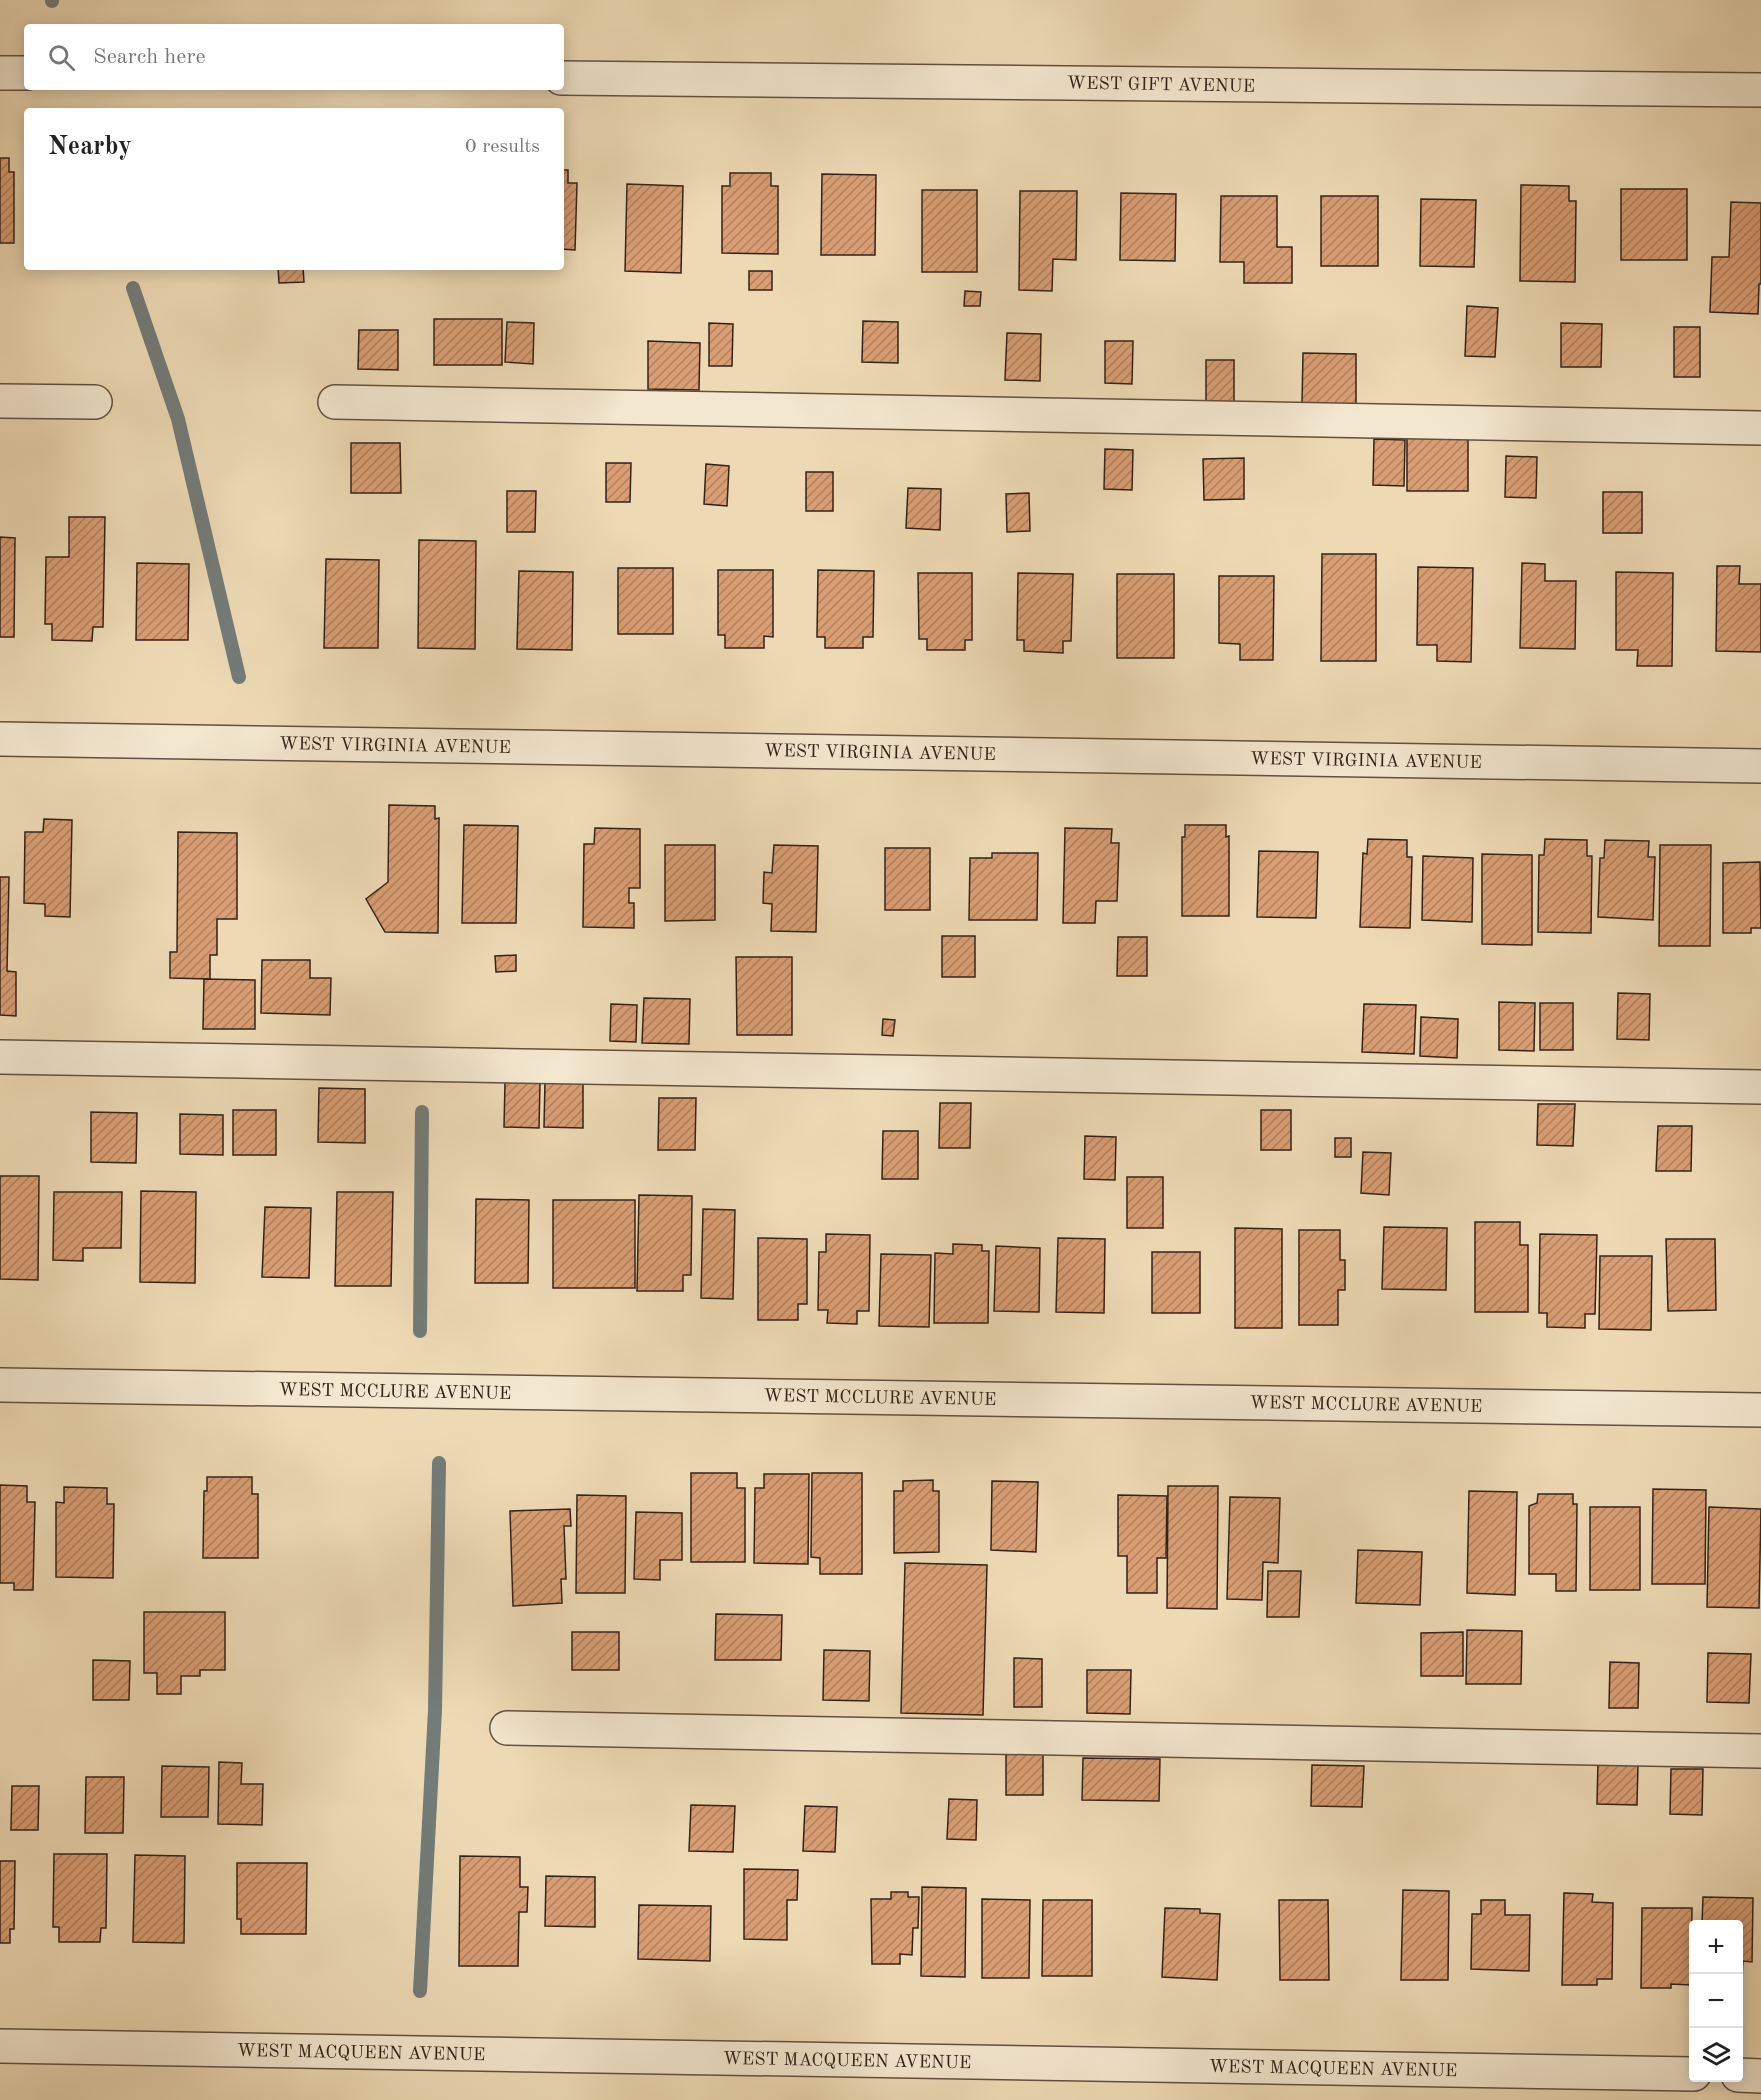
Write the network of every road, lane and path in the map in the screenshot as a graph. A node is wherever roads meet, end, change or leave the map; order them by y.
1 (0, 73) edge
2 (24, 73) edge
3 (564, 78) edge
4 (1761, 90) edge
5 (0, 401) edge
6 (95, 402) dead end
7 (335, 402) dead end
8 (1761, 428) edge
9 (0, 739) edge
10 (1761, 766) edge
11 (0, 1057) edge
12 (1761, 1087) edge
13 (0, 1385) edge
14 (1761, 1410) edge
15 (507, 1728) dead end
16 (1761, 1751) edge
17 (0, 2046) edge
18 (1689, 2074) edge
19 (1743, 2075) edge
20 (1761, 2076) edge

1 - 2 street
3 - 4 street, WEST GIFT AVENUE
5 - 6 street
7 - 8 street
9 - 10 street, WEST VIRGINIA AVENUE
11 - 12 street
13 - 14 street, WEST MCCLURE AVENUE
15 - 16 street
17 - 18 street, WEST MACQUEEN AVENUE
19 - 20 street

